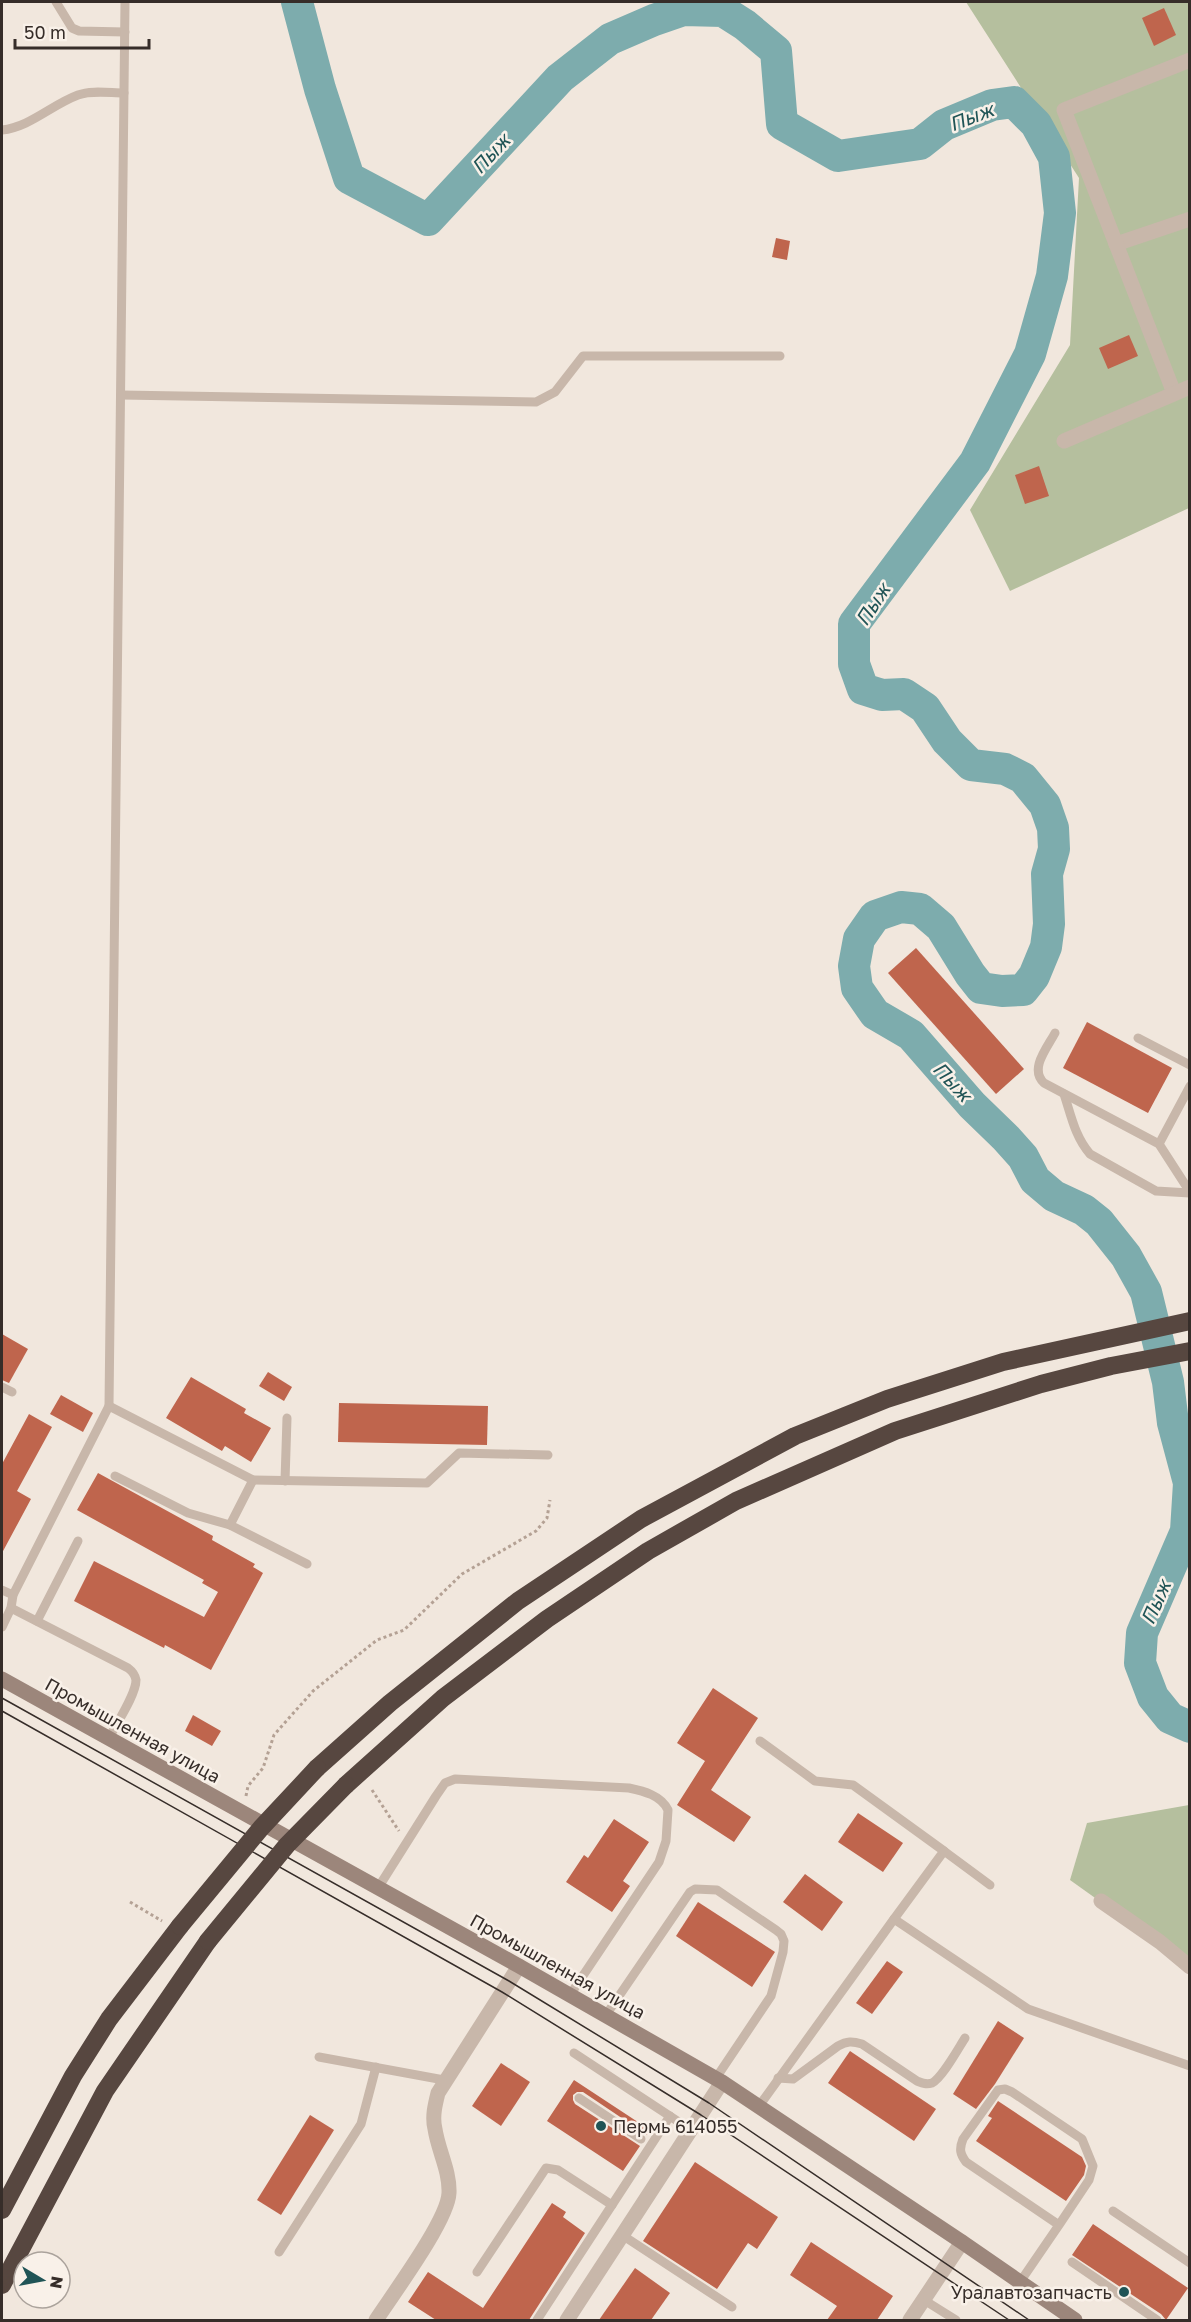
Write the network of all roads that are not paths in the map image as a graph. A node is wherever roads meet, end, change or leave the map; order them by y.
1 (56, 2) edge
2 (125, 2) edge
3 (125, 33) junction
4 (1190, 60) edge
5 (124, 93) junction
6 (2, 130) edge
7 (1190, 219) edge
8 (1116, 243) junction
9 (780, 356) dead end
10 (1190, 387) edge
11 (1174, 393) junction
12 (121, 395) junction
13 (1064, 441) dead end
14 (1055, 1033) dead end
15 (1138, 1038) dead end
16 (1190, 1065) edge
17 (1190, 1086) edge
18 (1064, 1094) junction
19 (1159, 1144) junction
20 (1190, 1192) edge
21 (1190, 1321) edge
22 (1190, 1351) edge
23 (2, 1387) edge
24 (12, 1392) dead end
25 (110, 1406) junction
26 (287, 1418) dead end
27 (548, 1455) dead end
28 (115, 1476) dead end
29 (253, 1480) junction
30 (285, 1480) junction
31 (230, 1525) junction
32 (78, 1541) dead end
33 (307, 1564) dead end
34 (2, 1590) edge
35 (13, 1595) junction
36 (11, 1608) junction
37 (37, 1621) junction
38 (2, 1627) edge
39 (2, 1678) edge
40 (109, 1738) junction
41 (760, 1741) dead end
42 (944, 1851) junction
43 (990, 1884) dead end
44 (378, 1888) junction
45 (1101, 1901) dead end
46 (894, 1919) junction
47 (519, 1966) junction
48 (1190, 1967) edge
49 (570, 1995) junction
50 (606, 2015) junction
51 (965, 2038) dead end
52 (574, 2053) dead end
53 (319, 2057) dead end
54 (1190, 2066) edge
55 (376, 2067) junction
56 (778, 2078) junction
57 (444, 2080) junction
58 (719, 2080) junction
59 (579, 2098) dead end
60 (759, 2106) junction
61 (670, 2116) junction
62 (691, 2130) junction
63 (641, 2139) dead end
64 (612, 2205) junction
65 (2, 2210) edge
66 (1113, 2211) dead end
67 (1059, 2224) junction
68 (622, 2235) junction
69 (962, 2242) junction
70 (279, 2252) dead end
71 (1072, 2262) dead end
72 (1190, 2263) edge
73 (477, 2271) dead end
74 (1020, 2282) junction
75 (2, 2284) edge
76 (924, 2300) junction
77 (732, 2307) dead end
78 (376, 2320) edge
79 (537, 2320) edge
80 (567, 2320) edge
81 (910, 2320) edge
82 (956, 2320) edge
83 (1076, 2320) edge
84 (1157, 2320) edge

1 - 3 lane
2 - 3 lane
3 - 5 lane
4 - 8 street
5 - 6 lane
5 - 12 lane
7 - 8 street
8 - 11 street
9 - 12 lane
10 - 11 street
11 - 13 street
12 - 25 lane
14 - 18 lane
15 - 16 lane
17 - 19 lane
18 - 19 lane
18 - 20 lane
19 - 20 lane
21 - 65 highway, bridge
22 - 75 highway, bridge
23 - 24 lane
25 - 29 lane
25 - 35 lane
26 - 30 lane
27 - 30 lane
28 - 31 lane
29 - 30 lane
29 - 31 lane
31 - 33 lane
32 - 37 lane
34 - 35 lane
35 - 36 lane
36 - 37 lane
36 - 38 lane
37 - 40 lane
39 - 40 street, Промышленная улица
40 - 44 street, Промышленная улица
41 - 42 lane
42 - 43 lane
42 - 46 lane
44 - 47 street, Промышленная улица
44 - 49 lane
45 - 48 street
46 - 54 lane
46 - 56 lane
47 - 49 street, Промышленная улица
47 - 57 street
49 - 50 street, Промышленная улица
50 - 58 street, Промышленная улица
50 - 58 lane
51 - 56 lane
52 - 61 lane
53 - 55 lane
55 - 57 lane
55 - 70 lane
56 - 60 lane
57 - 78 street
58 - 60 street, Промышленная улица
58 - 62 street
59 - 63 lane
60 - 69 street, Промышленная улица
61 - 62 lane
61 - 64 lane
62 - 68 street
64 - 73 lane
64 - 79 lane
66 - 72 lane
67 - 67 lane
67 - 74 lane
68 - 77 lane
68 - 80 street
69 - 74 street, Промышленная улица
69 - 76 street
71 - 84 lane
74 - 83 street, Промышленная улица
76 - 81 street
76 - 82 lane

